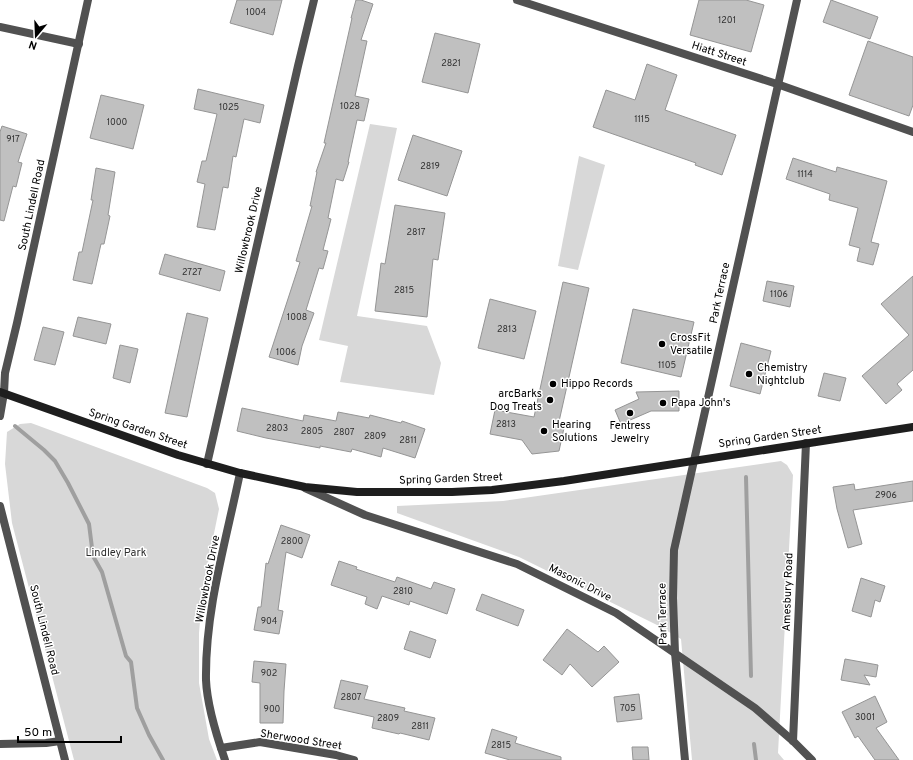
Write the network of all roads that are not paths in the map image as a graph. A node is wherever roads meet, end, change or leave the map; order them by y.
1 (88, 0) edge
2 (314, 0) edge
3 (517, 0) edge
4 (797, 0) edge
5 (0, 27) edge
6 (79, 44) junction
7 (777, 84) junction
8 (913, 132) edge
9 (2, 393) edge
10 (0, 416) edge
11 (913, 427) edge
12 (806, 444) junction
13 (694, 460) junction
14 (207, 464) junction
15 (240, 473) junction
16 (304, 487) junction
17 (0, 506) edge
18 (675, 653) junction
19 (60, 741) junction
20 (793, 741) junction
21 (0, 744) edge
22 (221, 748) junction
23 (66, 760) edge
24 (225, 760) edge
25 (354, 760) edge
26 (685, 760) edge
27 (812, 760) edge

1 - 6 street, South Lindell Road
2 - 14 street, Willowbrook Drive
3 - 7 street, Hiatt Street
4 - 7 street, Park Terrace
5 - 6 street
6 - 9 street, South Lindell Road
7 - 8 street, Hiatt Street
7 - 13 street, Park Terrace
9 - 10 street, South Lindell Road
9 - 14 main road, Spring Garden Street
11 - 12 main road, Spring Garden Street
12 - 13 main road, Spring Garden Street
12 - 20 street, Amesbury Road
13 - 16 main road, Spring Garden Street
13 - 18 street, Park Terrace
14 - 15 main road, Spring Garden Street
15 - 16 main road, Spring Garden Street
15 - 22 street, Willowbrook Drive
16 - 18 street, Masonic Drive
17 - 19 street, South Lindell Road
18 - 20 street, Masonic Drive
18 - 26 street, Park Terrace
19 - 21 street
19 - 23 street, South Lindell Road
20 - 27 street, Masonic Drive
22 - 24 street, Willowbrook Drive
22 - 25 street, Sherwood Street

